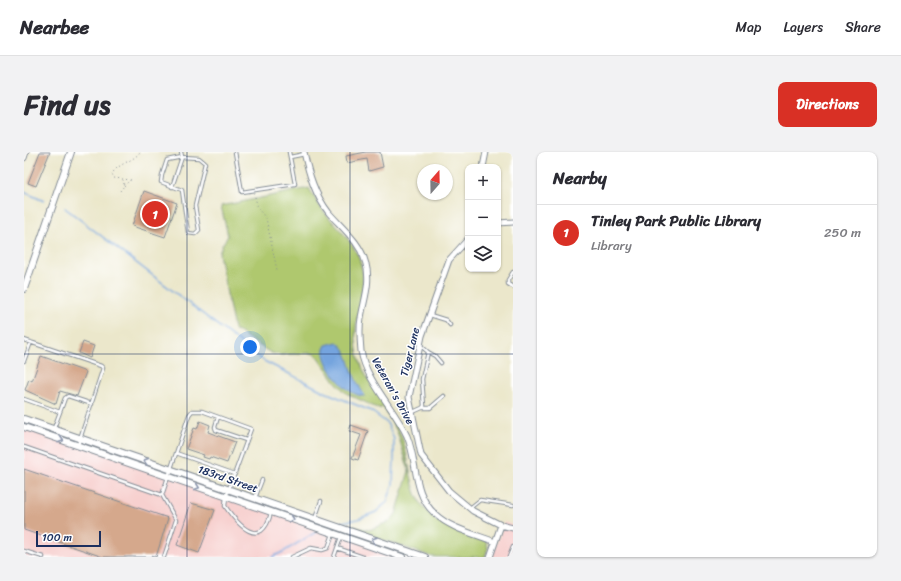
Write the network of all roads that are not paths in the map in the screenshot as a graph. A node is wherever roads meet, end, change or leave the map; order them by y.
1 (26, 152) edge
2 (71, 152) edge
3 (180, 152) edge
4 (235, 152) edge
5 (289, 152) edge
6 (486, 152) edge
7 (305, 153) edge
8 (290, 157) junction
9 (24, 158) edge
10 (182, 158) junction
11 (484, 164) edge
12 (172, 187) junction
13 (513, 222) edge
14 (501, 223) edge
15 (465, 242) edge
16 (513, 272) edge
17 (513, 287) edge
18 (24, 289) edge
19 (430, 315) junction
20 (450, 325) dead end
21 (24, 340) edge
22 (31, 342) junction
23 (420, 345) junction
24 (428, 352) junction
25 (24, 361) edge
26 (441, 363) dead end
27 (444, 396) dead end
28 (24, 400) edge
29 (92, 404) junction
30 (422, 408) junction
31 (60, 412) junction
32 (413, 412) junction
33 (218, 417) junction
34 (24, 419) edge
35 (24, 427) edge
36 (54, 429) junction
37 (80, 438) junction
38 (246, 440) junction
39 (78, 446) junction
40 (24, 448) edge
41 (176, 453) junction
42 (170, 469) junction
43 (235, 474) junction
44 (167, 476) junction
45 (262, 480) dead end
46 (230, 490) junction
47 (162, 495) junction
48 (226, 497) junction
49 (255, 499) junction
50 (321, 501) dead end
51 (513, 505) edge
52 (470, 508) junction
53 (271, 512) junction
54 (315, 520) junction
55 (501, 525) junction
56 (513, 528) edge
57 (334, 534) junction
58 (341, 537) junction
59 (495, 542) junction
60 (513, 547) edge
61 (337, 548) junction
62 (24, 551) edge
63 (392, 555) edge
64 (297, 556) edge
65 (43, 557) edge
66 (164, 557) edge
67 (292, 557) edge
68 (334, 557) edge
69 (363, 557) edge
70 (402, 557) edge
71 (424, 557) edge
72 (490, 557) edge
73 (509, 557) edge

1 - 9 street
2 - 18 street
3 - 10 lane
4 - 8 lane
5 - 8 lane
6 - 11 street
7 - 8 lane
7 - 59 street, Veteran's Drive
10 - 12 lane
10 - 12 lane
10 - 12 lane
13 - 14 street
15 - 19 street, Tiger Lane
16 - 17 lane
19 - 20 lane
19 - 23 street, Tiger Lane
21 - 22 lane
22 - 25 lane
22 - 29 lane
23 - 24 lane
23 - 32 street, Tiger Lane
24 - 26 lane
24 - 30 lane
27 - 30 lane
28 - 31 lane
29 - 31 lane
29 - 37 lane
30 - 32 lane
31 - 36 lane
32 - 52 street, Tiger Lane
33 - 38 lane
33 - 38 lane
33 - 41 lane
34 - 36 street, 183rd Street
35 -> 39 street, 183rd Street
36 - 37 street, 183rd Street
37 - 39 lane
42 -> 37 street, 183rd Street
38 - 43 lane
39 - 44 street, 183rd Street
40 - 47 lane
41 - 42 lane
41 - 43 lane
42 - 44 lane
42 - 46 street, 183rd Street
43 - 46 lane
44 - 47 lane
44 -> 48 street, 183rd Street
45 - 49 lane
46 - 48 lane
46 - 49 street, 183rd Street
47 - 66 lane
48 - 53 street, 183rd Street
48 - 53 lane
49 - 54 street, 183rd Street
50 - 54 lane
51 - 52 lane
52 - 55 street, Tiger Lane
53 -> 57 street, 183rd Street
71 -> 54 street, 183rd Street
55 - 56 street, Tiger Lane
55 - 59 street
57 - 58 street, 183rd Street
57 - 64 lane
58 - 61 lane
58 - 63 street, 183rd Street
59 - 72 street
60 - 73 lane
61 - 68 lane
61 - 69 lane
62 - 65 lane
63 - 70 street, 183rd Street
64 - 67 lane

